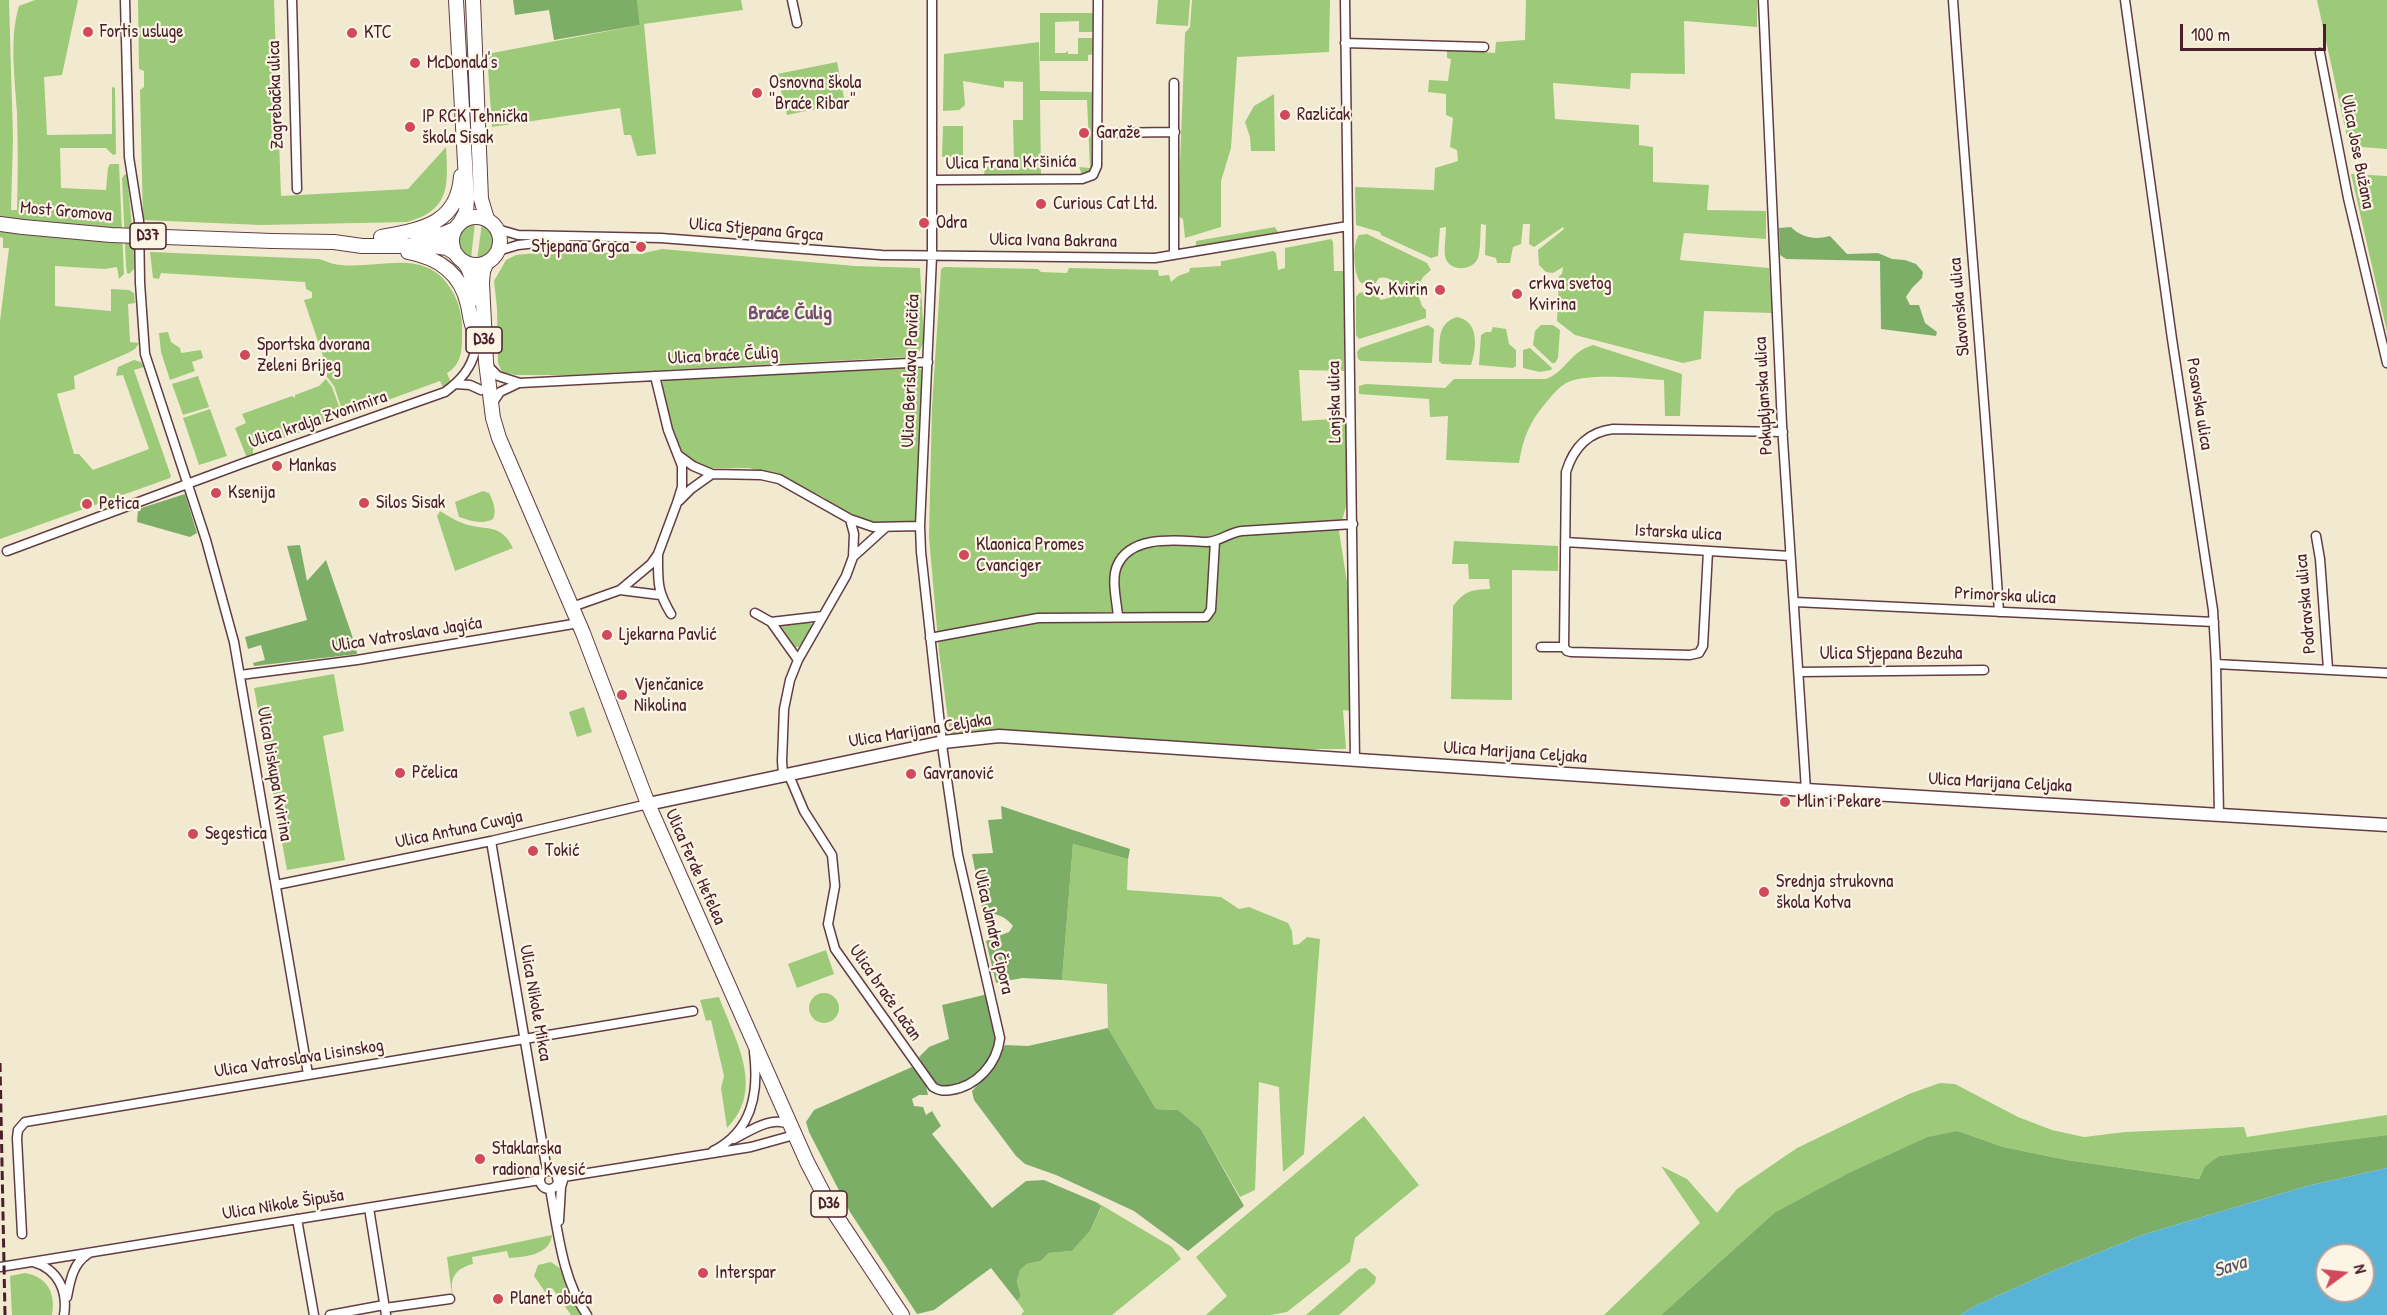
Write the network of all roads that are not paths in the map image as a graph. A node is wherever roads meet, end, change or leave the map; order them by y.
1 (125, 0) edge
2 (292, 0) edge
3 (456, 0) edge
4 (473, 0) edge
5 (792, 0) edge
6 (932, 0) edge
7 (1098, 0) edge
8 (1345, 0) edge
9 (1763, 0) edge
10 (1953, 0) edge
11 (2125, 0) edge
12 (797, 23) dead end
13 (1345, 44) junction
14 (1484, 47) dead end
15 (2320, 52) dead end
16 (1174, 83) dead end
17 (1175, 132) junction
18 (1097, 133) junction
19 (463, 151) junction
20 (932, 180) junction
21 (297, 189) dead end
22 (492, 224) junction
23 (0, 225) edge
24 (458, 226) junction
25 (1348, 226) junction
26 (577, 237) junction
27 (385, 242) junction
28 (498, 252) junction
29 (1174, 255) junction
30 (932, 256) junction
31 (460, 257) junction
32 (487, 262) junction
33 (475, 332) junction
34 (475, 351) junction
35 (486, 362) junction
36 (928, 362) junction
37 (2387, 363) edge
38 (655, 376) junction
39 (520, 383) junction
40 (456, 384) junction
41 (481, 390) junction
42 (493, 411) junction
43 (1783, 432) junction
44 (678, 454) junction
45 (712, 474) junction
46 (188, 483) junction
47 (677, 503) junction
48 (850, 519) junction
49 (1353, 524) junction
50 (920, 526) junction
51 (885, 528) junction
52 (2316, 536) dead end
53 (1215, 541) junction
54 (1564, 542) junction
55 (7, 550) dead end
56 (1708, 551) junction
57 (658, 554) junction
58 (1790, 556) junction
59 (853, 558) junction
60 (620, 590) junction
61 (660, 595) junction
62 (1795, 602) junction
63 (572, 607) junction
64 (1999, 612) junction
65 (755, 613) dead end
66 (671, 614) dead end
67 (822, 616) junction
68 (1118, 617) junction
69 (771, 622) junction
70 (2214, 622) junction
71 (579, 623) junction
72 (930, 638) junction
73 (1541, 647) dead end
74 (1564, 647) junction
75 (798, 660) junction
76 (2216, 664) junction
77 (2328, 669) junction
78 (1984, 670) dead end
79 (1798, 672) junction
80 (2387, 673) edge
81 (240, 675) junction
82 (943, 742) junction
83 (1355, 760) junction
84 (786, 774) junction
85 (1806, 790) junction
86 (648, 804) junction
87 (2219, 814) junction
88 (2387, 825) edge
89 (491, 841) junction
90 (276, 885) junction
91 (693, 1011) dead end
92 (524, 1038) junction
93 (753, 1045) junction
94 (308, 1074) junction
95 (937, 1090) joint
96 (792, 1130) junction
97 (726, 1143) junction
98 (707, 1153) junction
99 (547, 1171) junction
100 (561, 1177) junction
101 (540, 1180) junction
102 (550, 1188) junction
103 (369, 1208) junction
104 (297, 1219) junction
105 (558, 1227) junction
106 (22, 1234) dead end
107 (90, 1252) junction
108 (33, 1262) junction
109 (0, 1267) edge
110 (450, 1299) dead end
111 (66, 1300) junction
112 (385, 1310) edge
113 (902, 1314) edge
114 (64, 1315) edge
115 (314, 1315) edge
116 (330, 1315) edge
117 (587, 1315) edge

1 - 46 street
2 - 21 street, Zagrebačka ulica
3 - 19 main road, D36
4 - 22 main road
5 - 12 street
6 - 20 street, Ulica Berislava Pavičića
7 - 18 street, Ulica Frana Kršinića
8 - 13 street, Lonjska ulica
9 - 43 street, Pokupljanska ulica
10 - 64 street, Slavonska ulica
11 - 70 street, Posavska ulica
13 - 14 street
13 - 25 street, Lonjska ulica
15 - 37 street, Ulica Jose Bužana
16 - 17 street
17 - 18 street
17 - 29 street
18 - 20 street, Ulica Frana Kršinića
19 - 24 main road, D36
19 - 27 main road
20 - 30 street, Ulica Berislava Pavičića
22 - 24 main road
22 - 26 street, Ulica Stjepana Grgca
22 - 28 main road
23 - 27 main road, Most Gromova / D37, bridge
24 - 27 main road
24 - 31 main road, D36
25 - 29 street, Ulica Ivana Bakrana
25 - 49 street, Lonjska ulica
26 - 28 street, Ulica Stjepana Grgca
26 - 30 street, Ulica Stjepana Grgca
27 - 31 main road
27 - 33 main road
28 - 32 main road
29 - 30 street, Ulica Ivana Bakrana
30 - 36 street, Ulica Berislava Pavičića
31 - 32 main road
31 - 33 main road, D36
32 - 35 main road, D36
33 - 34 main road, D36
34 - 40 street, Ulica kralja Zvonimira
34 - 41 main road, D36
35 - 39 street, Ulica braće Čulig
35 - 42 main road, D36
36 - 38 street, Ulica braće Čulig
36 - 50 street, Ulica Berislava Pavičića
38 - 39 street, Ulica braće Čulig
38 - 44 street
39 - 42 street, Ulica braće Čulig
40 - 41 street
40 - 46 street, Ulica kralja Zvonimira
41 - 42 main road, D36
42 - 63 main road, Ulica Ferde Hefelea / D36
43 - 54 street
43 - 58 street, Pokupljanska ulica
44 - 45 street
44 - 47 street
45 - 47 street
45 - 48 street
46 - 55 street, Ulica kralja Zvonimira
46 - 81 street, Ulica biskupa Kvirina
47 - 57 street
48 - 51 street
48 - 59 street
49 - 53 street
49 - 83 street, Lonjska ulica
50 - 51 street
50 - 72 street, Ulica Berislava Pavičića
51 - 59 street
52 - 77 street, Podravska ulica
53 - 68 street
53 - 68 street
54 - 56 street, Istarska ulica
54 - 74 street
56 - 58 street, Istarska ulica
56 - 74 street
57 - 60 street
57 - 61 street
58 - 62 street, Pokupljanska ulica
59 - 67 street
60 - 61 street
60 - 63 street
61 - 66 street
62 - 64 street, Primorska ulica
62 - 79 street, Pokupljanska ulica
63 - 71 main road, Ulica Ferde Hefelea / D36
64 - 70 street, Primorska ulica
65 - 69 street
67 - 69 street
67 - 75 street
68 - 72 street
69 - 75 street
70 - 76 street, Posavska ulica
71 - 81 street, Ulica Vatroslava Jagića
71 - 86 main road, Ulica Ferde Hefelea / D36
72 - 82 street, Ulica Berislava Pavičića
73 - 74 street
75 - 84 street
76 - 77 street, Podravska ulica
76 - 87 street, Posavska ulica
77 - 80 street, Podravska ulica
78 - 79 street, Ulica Stjepana Bezuha
79 - 85 street, Pokupljanska ulica
81 - 90 street, Ulica biskupa Kvirina
82 - 83 main road, Ulica Marijana Celjaka
82 - 84 main road, Ulica Marijana Celjaka
82 - 95 street, Ulica Jandre Čipora
83 - 85 main road, Ulica Marijana Celjaka
84 - 86 main road, Ulica Marijana Celjaka
84 - 95 street, Ulica braće Lačan
85 - 87 main road, Ulica Marijana Celjaka
86 - 89 street, Ulica Antuna Cuvaja
86 - 93 main road, Ulica Ferde Hefelea / D36
87 - 88 main road, Ulica Marijana Celjaka
89 - 90 street, Ulica Antuna Cuvaja
89 - 92 street, Ulica Nikole Mikca
90 - 94 street, Ulica biskupa Kvirina
91 - 92 street, Ulica Vatroslava Lisinskog
92 - 94 street, Ulica Vatroslava Lisinskog
92 - 99 street, Ulica Nikole Mikca
93 - 96 main road, Ulica Ferde Hefelea / D36
93 - 97 street
94 - 106 street, Ulica Vatroslava Lisinskog
96 - 97 street
96 - 98 street
96 - 113 main road, Ulica Ferde Hefelea / D36
97 - 98 street
98 - 100 street
99 - 100 street
99 - 101 street
100 - 102 street
100 - 105 street
101 - 102 street
101 - 103 street, Ulica Nikole Šipuša
102 - 105 street
103 - 104 street, Ulica Nikole Šipuša
103 - 112 street
104 - 107 street, Ulica Nikole Šipuša
104 - 115 street
105 - 117 street
107 - 108 street, Ulica Nikole Šipuša
107 - 111 street
108 - 109 street, Ulica Nikole Šipuša
108 - 111 street
110 - 112 street
111 - 114 street
112 - 116 street

